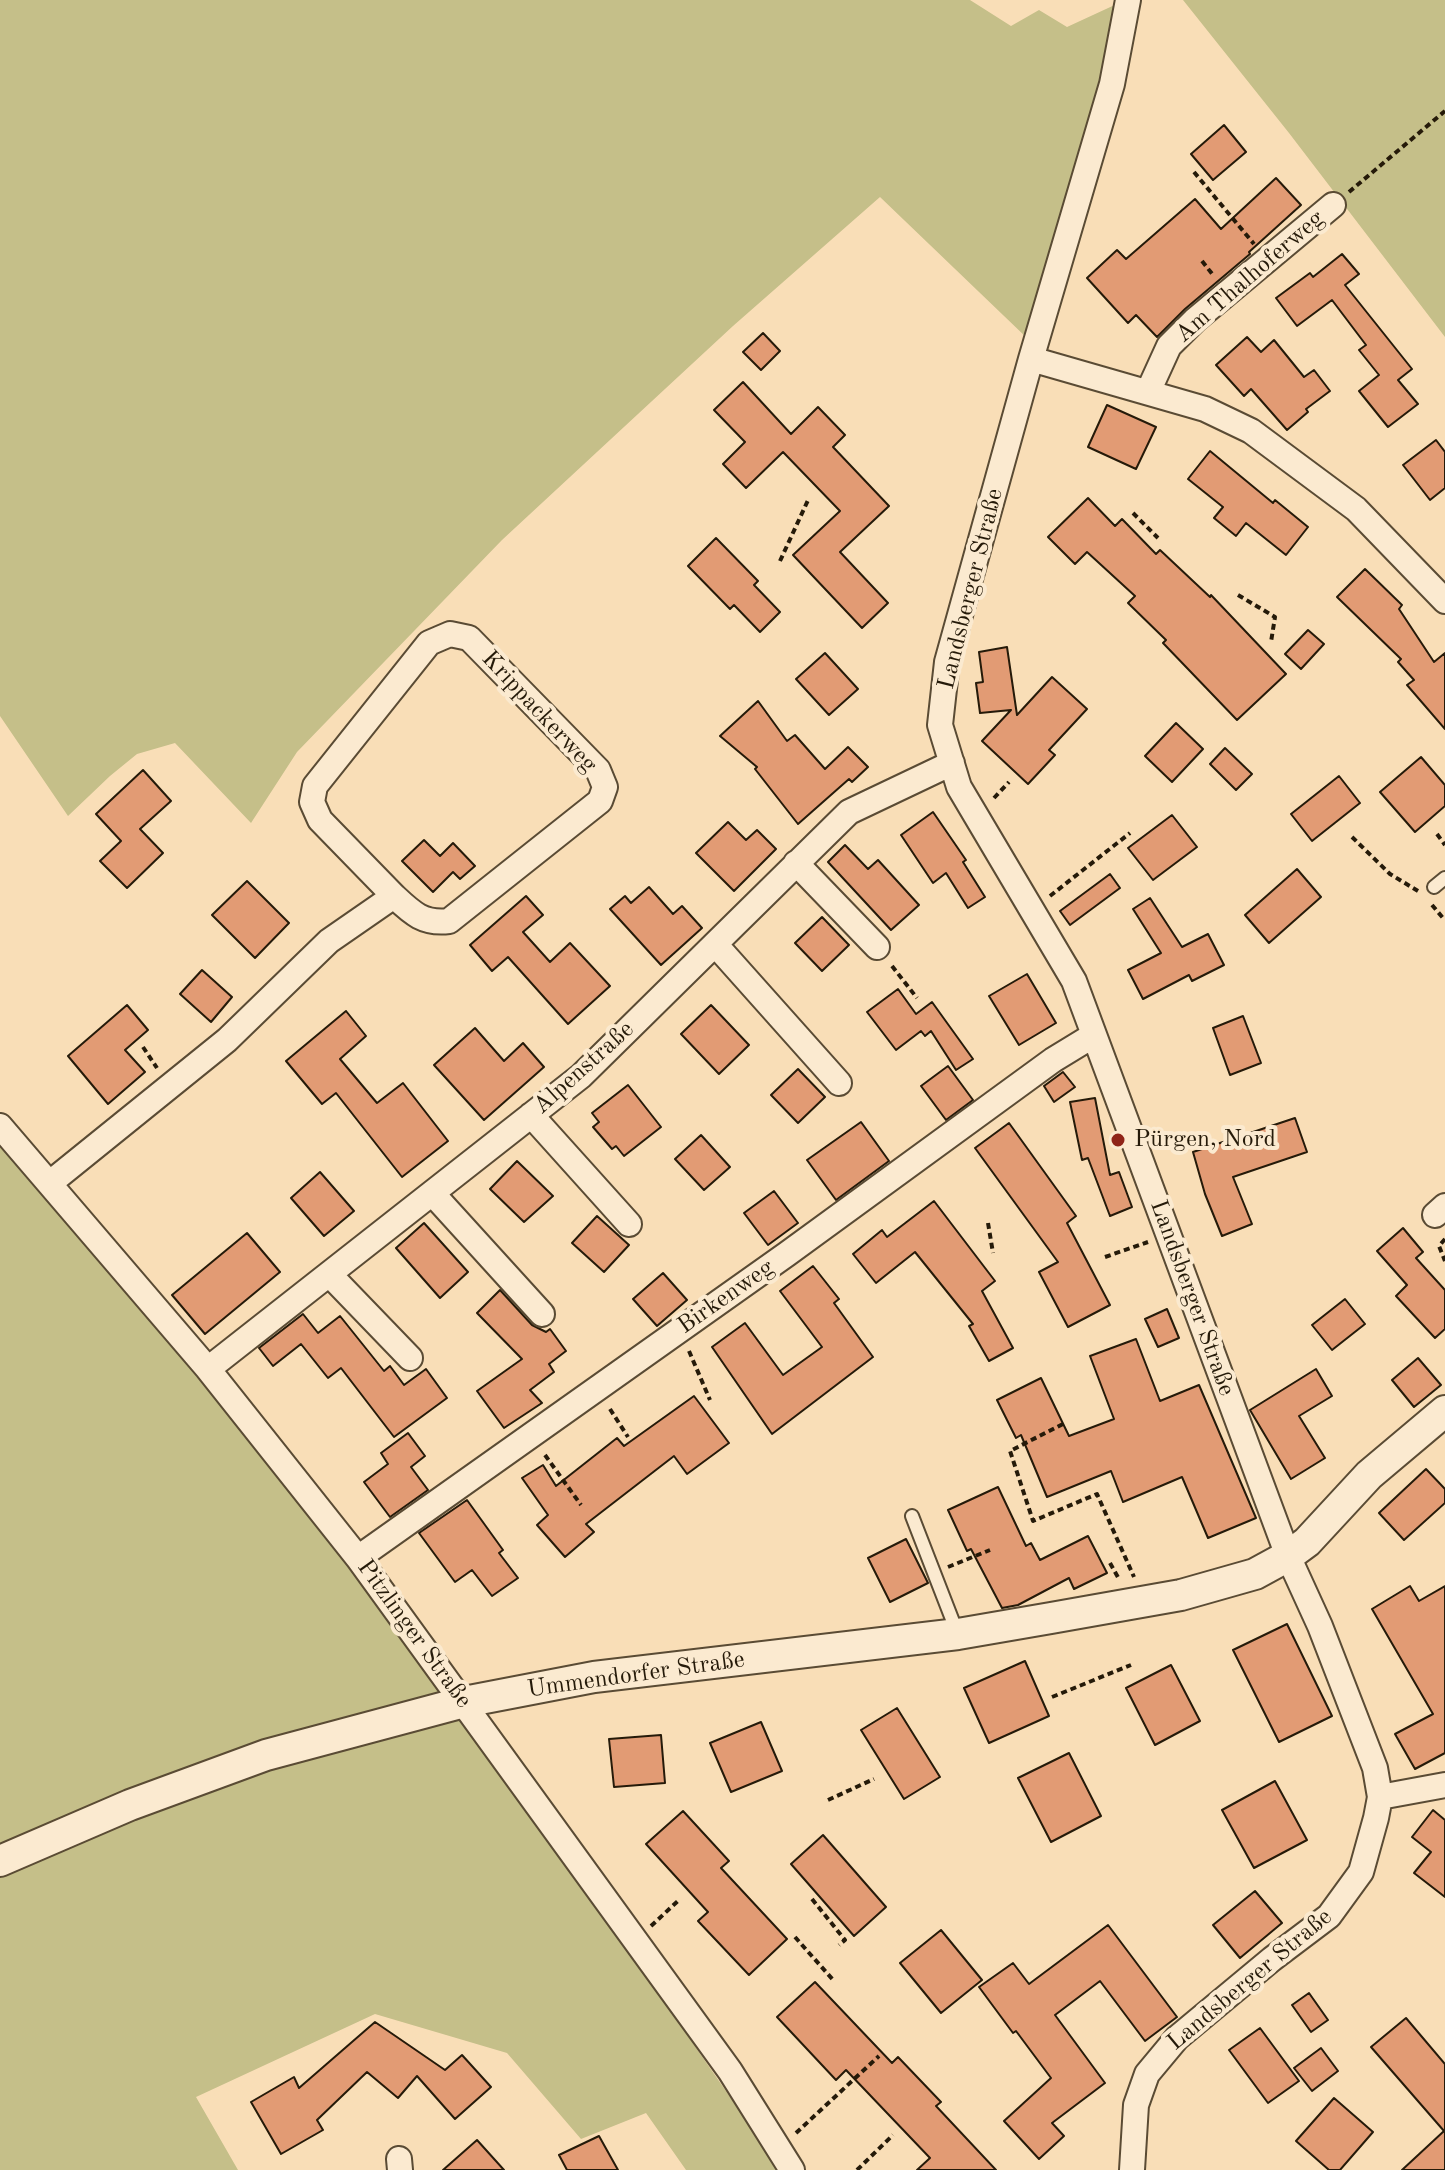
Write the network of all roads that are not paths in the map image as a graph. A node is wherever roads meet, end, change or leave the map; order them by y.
1 (1128, 0) edge
2 (1333, 205) road end
3 (1031, 359) junction
4 (1148, 392) junction
5 (1445, 601) edge
6 (952, 763) junction
7 (796, 863) junction
8 (1445, 878) edge
9 (1434, 887) dead end
10 (394, 896) junction
11 (715, 944) junction
12 (877, 947) road end
13 (1094, 1035) junction
14 (839, 1083) dead end
15 (531, 1115) junction
16 (0, 1126) edge
17 (50, 1183) junction
18 (432, 1193) junction
19 (629, 1224) dead end
20 (329, 1274) junction
21 (542, 1314) dead end
22 (410, 1358) dead end
23 (208, 1369) junction
24 (1445, 1411) edge
25 (912, 1516) dead end
26 (1288, 1556) junction
27 (358, 1558) junction
28 (958, 1634) junction
29 (464, 1702) junction
30 (1445, 1785) edge
31 (1380, 1797) junction
32 (0, 1861) edge
33 (792, 2170) edge
34 (1132, 2170) edge

1 - 3 street, Landsberger Straße
2 - 4 street, Am Thalhoferweg
3 - 4 street
3 - 6 street, Landsberger Straße
4 - 5 street
6 - 7 street, Alpenstraße
6 - 13 street, Landsberger Straße
7 - 11 street, Alpenstraße
7 - 12 street
8 - 9 lane
10 - 10 street, Krippackerweg
10 - 17 street
11 - 14 street
11 - 15 street, Alpenstraße
13 - 26 street, Landsberger Straße
13 - 27 street, Birkenweg
15 - 18 street, Alpenstraße
15 - 19 street
16 - 17 street, Pitzlinger Straße
17 - 23 street, Pitzlinger Straße
18 - 20 street, Alpenstraße
18 - 21 street
20 - 22 street
20 - 23 street, Alpenstraße
23 - 27 street, Pitzlinger Straße
24 - 26 street, Ummendorfer Straße
25 - 28 lane
26 - 28 street, Ummendorfer Straße
26 - 31 street, Landsberger Straße
27 - 29 street, Pitzlinger Straße
28 - 29 street, Ummendorfer Straße
29 - 32 street, Ummendorfer Straße
29 - 33 street, Pitzlinger Straße
30 - 31 street
31 - 34 street, Landsberger Straße

